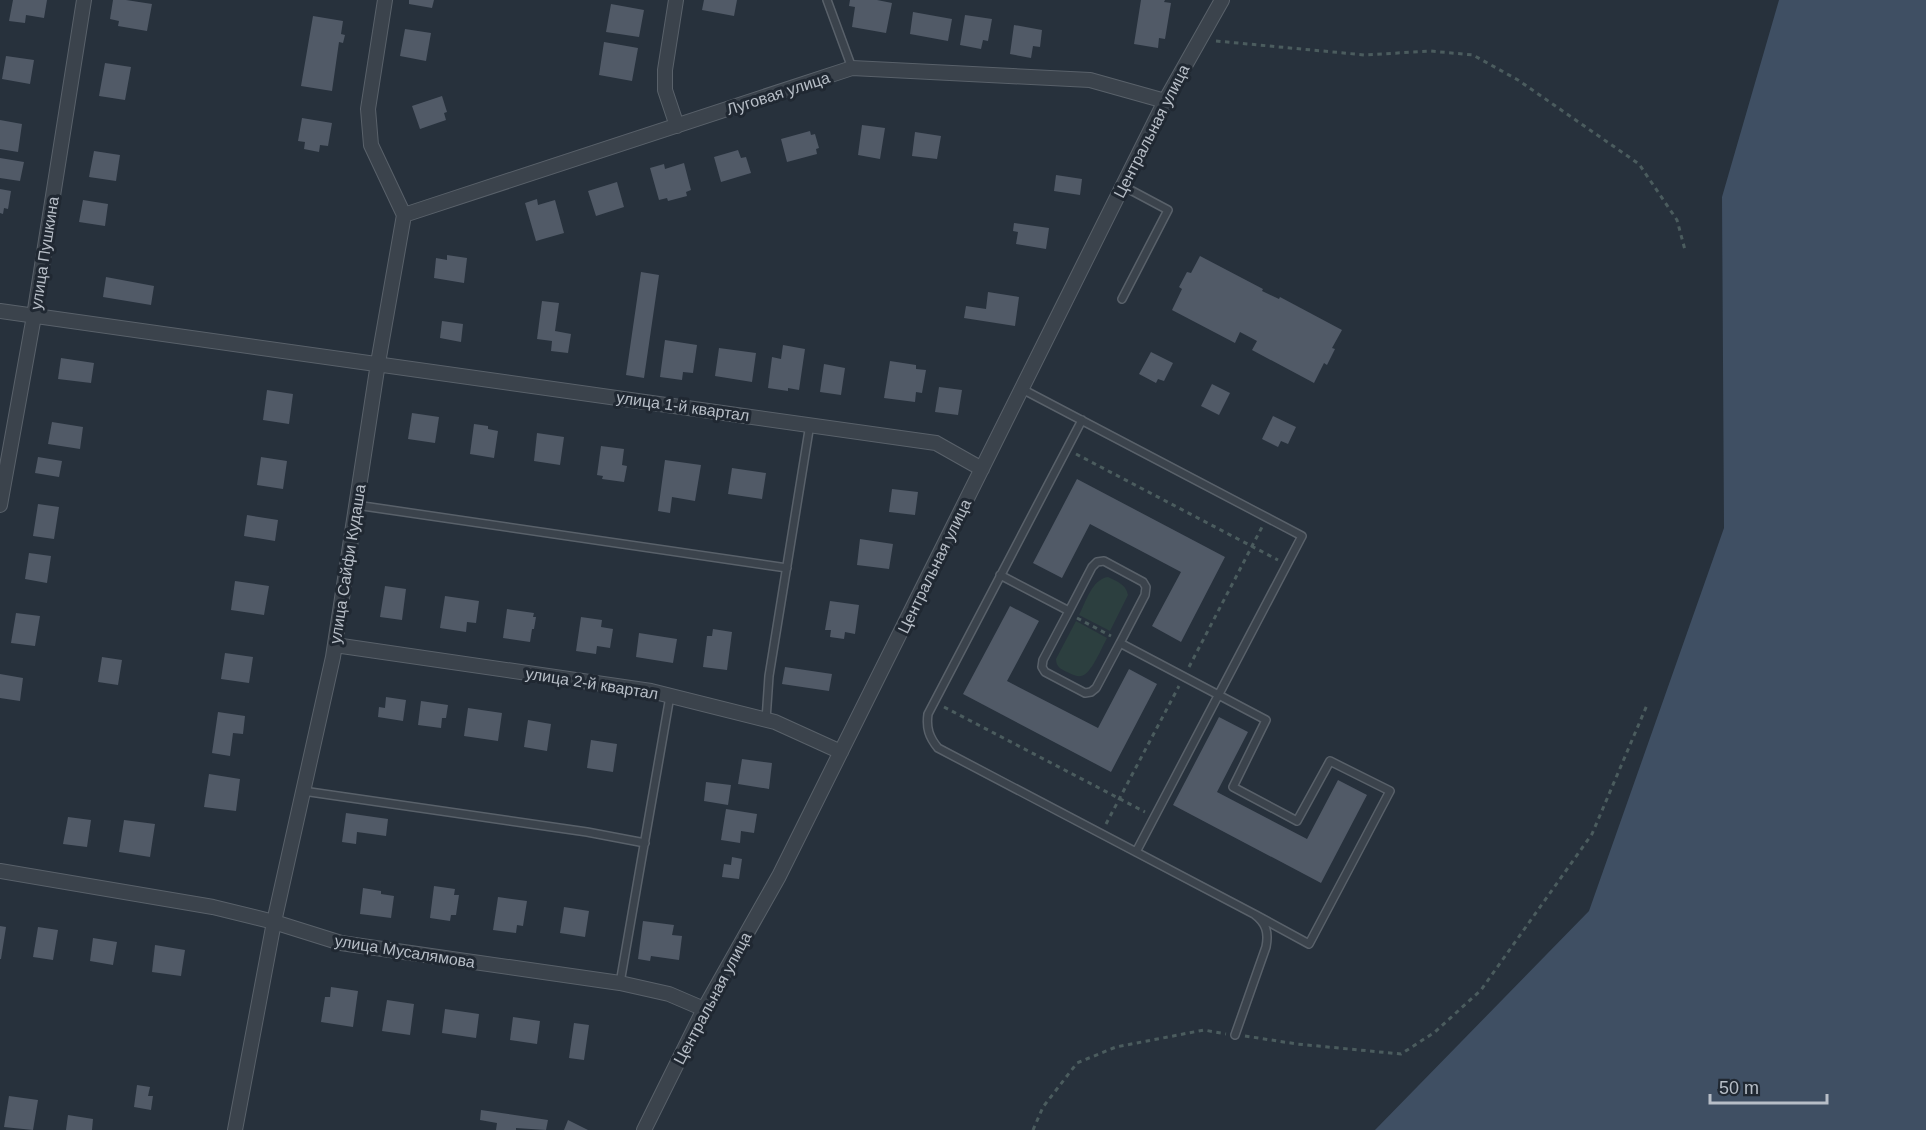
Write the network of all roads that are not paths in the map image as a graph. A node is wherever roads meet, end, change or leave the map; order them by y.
1 (84, 0) edge
2 (385, 0) edge
3 (676, 0) edge
4 (827, 0) edge
5 (1221, 0) edge
6 (852, 68) junction
7 (1165, 101) junction
8 (677, 126) junction
9 (1123, 186) junction
10 (404, 215) junction
11 (1122, 299) dead end
12 (0, 311) edge
13 (34, 316) junction
14 (378, 363) junction
15 (1022, 389) junction
16 (1082, 420) junction
17 (810, 424) junction
18 (982, 469) junction
19 (0, 505) edge
20 (356, 505) junction
21 (787, 568) junction
22 (1000, 575) junction
23 (1068, 612) junction
24 (1120, 642) junction
25 (335, 645) junction
26 (1219, 695) junction
27 (670, 696) junction
28 (766, 720) junction
29 (841, 752) junction
30 (303, 791) junction
31 (645, 843) junction
32 (1137, 852) junction
33 (0, 871) edge
34 (1254, 914) junction
35 (274, 922) junction
36 (620, 983) junction
37 (704, 1009) junction
38 (1235, 1035) road end
39 (235, 1130) edge
40 (644, 1130) edge

1 - 13 street, улица Пушкина
2 - 10 street
3 - 8 street
4 - 6 lane
5 - 7 street, Центральная улица
6 - 7 street, Луговая улица
6 - 8 street, Луговая улица
7 - 9 street, Центральная улица
8 - 10 street, Луговая улица
9 - 11 lane
9 - 15 street, Центральная улица
10 - 14 street, улица Сайфи Кудаша
12 - 13 street, улица 1-й квартал
13 - 14 street, улица 1-й квартал
13 - 19 street, улица Пушкина
14 - 17 street, улица 1-й квартал
14 - 20 street, улица Сайфи Кудаша
15 - 16 lane
15 - 18 street, Центральная улица
16 - 22 lane
16 - 26 lane
17 - 18 street, улица 1-й квартал
17 - 21 lane
18 - 29 street, Центральная улица
20 - 21 lane
20 - 25 street, улица Сайфи Кудаша
21 - 28 lane
22 - 23 lane
22 - 32 lane
23 - 24 lane
23 - 24 lane
24 - 26 lane
25 - 27 street, улица 2-й квартал
25 - 30 street, улица Сайфи Кудаша
26 - 32 lane
26 - 34 lane
27 - 28 street, улица 2-й квартал
27 - 31 lane
28 - 29 street, улица 2-й квартал
29 - 37 street, Центральная улица
30 - 31 lane
30 - 35 street, улица Сайфи Кудаша
31 - 36 lane
32 - 34 lane
33 - 35 street, улица Мусалямова
34 - 38 lane
35 - 36 street, улица Мусалямова
35 - 39 street, улица Сайфи Кудаша
36 - 37 street, улица Мусалямова
37 - 40 street, Центральная улица

